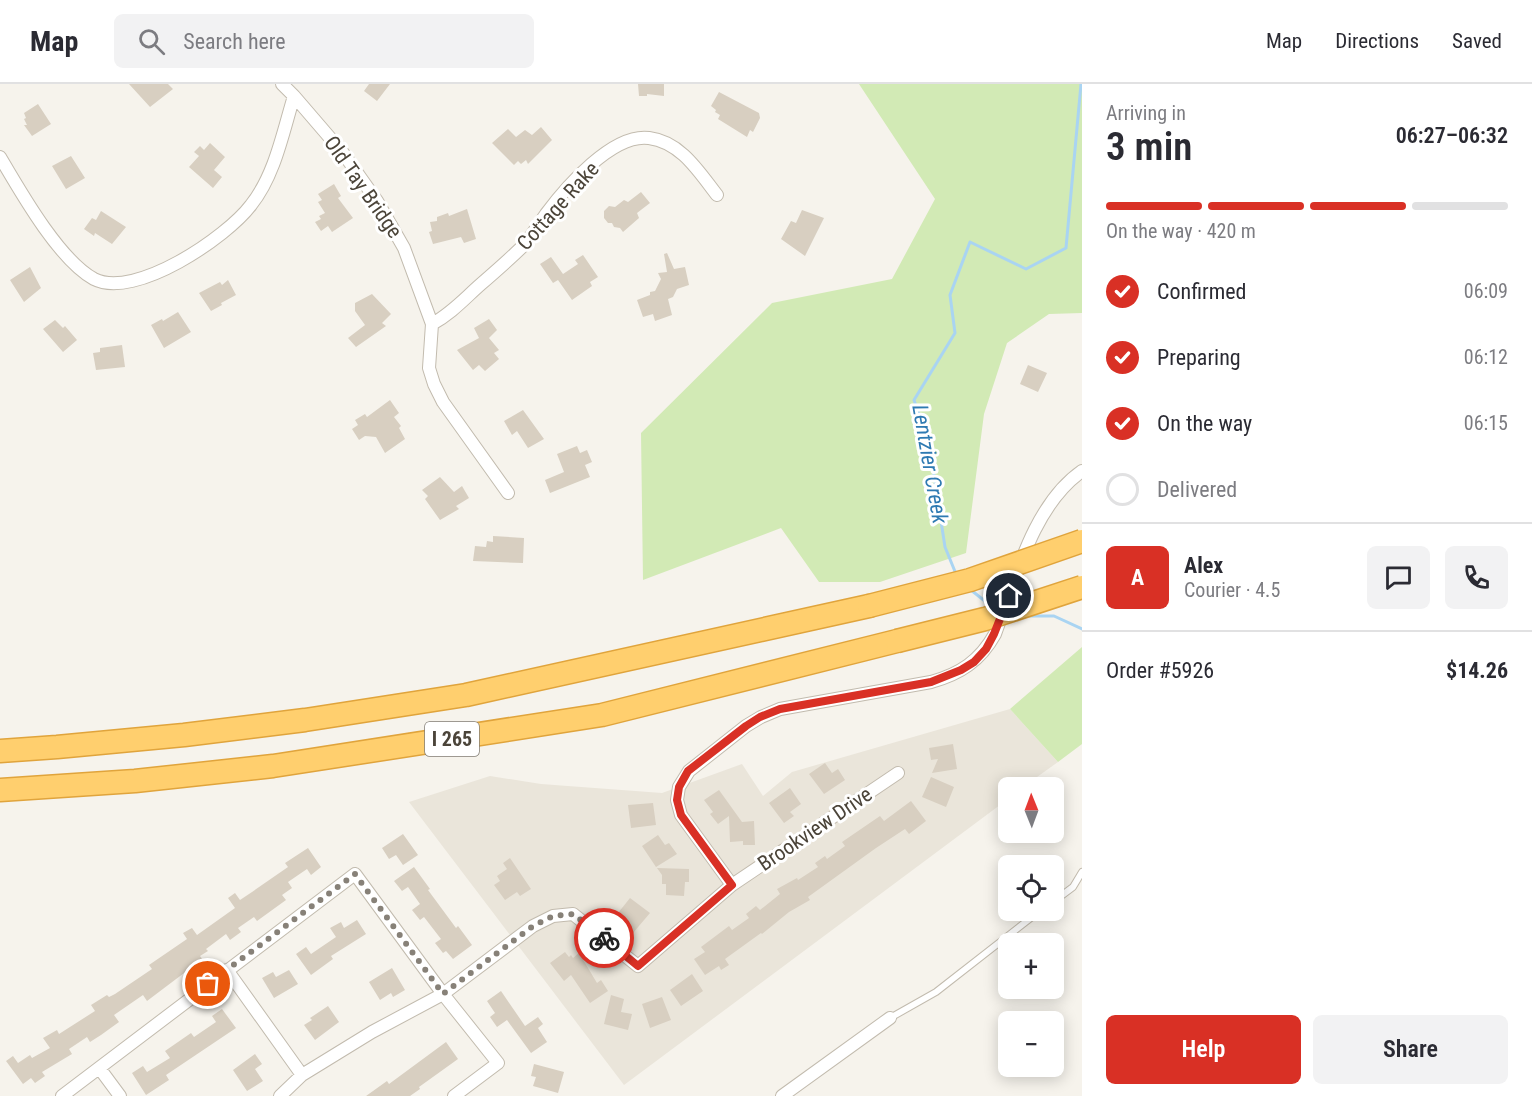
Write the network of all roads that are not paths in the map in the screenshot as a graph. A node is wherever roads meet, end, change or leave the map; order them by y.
1 (282, 84) edge
2 (294, 96) junction
3 (0, 157) edge
4 (717, 195) dead end
5 (432, 324) junction
6 (1080, 472) edge
7 (508, 493) dead end
8 (1082, 541) edge
9 (1082, 587) edge
10 (0, 751) edge
11 (898, 773) dead end
12 (0, 790) edge
13 (1082, 872) edge
14 (732, 885) junction
15 (1064, 894) edge
16 (1027, 921) edge
17 (227, 970) junction
18 (443, 994) junction
19 (890, 1018) joint
20 (100, 1069) junction
21 (302, 1075) junction
22 (62, 1096) edge
23 (120, 1096) edge
24 (280, 1096) edge
25 (454, 1096) edge
26 (782, 1096) edge

1 - 2 street, Old Tay Bridge
2 - 3 street
2 - 5 street, Old Tay Bridge
4 - 5 street, Cottage Rake
5 - 7 street, Old Tay Bridge
6 - 14 street, bridge
8 - 10 highway, I 265, bridge
9 - 12 highway, I 265, bridge
11 - 14 street, Brookview Drive
13 - 15 lane
14 - 18 street, Brookview Drive
16 - 19 lane
17 - 18 street
17 - 20 street
17 - 21 street
18 - 21 street
18 - 25 street
19 - 26 street
20 - 22 street
20 - 23 street
21 - 24 street

